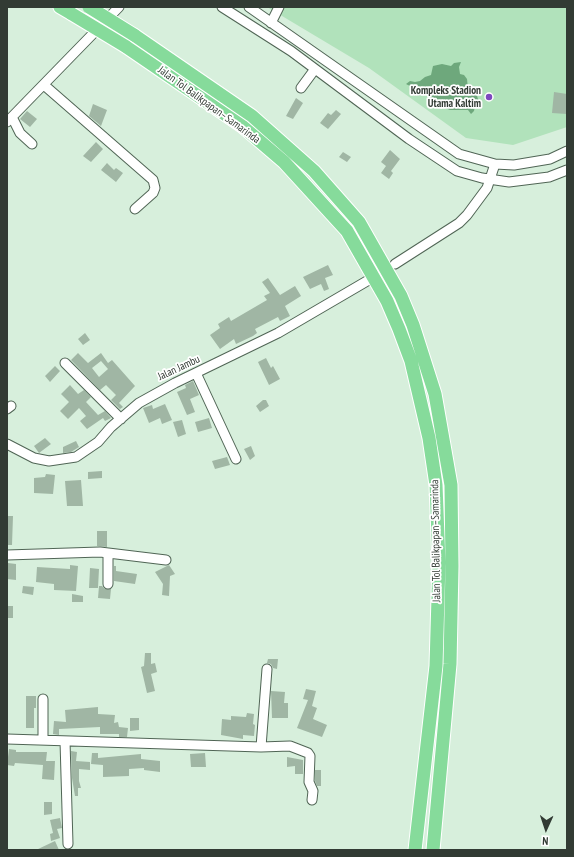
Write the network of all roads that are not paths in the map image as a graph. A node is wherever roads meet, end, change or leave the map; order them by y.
1 (60, 7) edge
2 (88, 7) edge
3 (119, 7) edge
4 (222, 7) edge
5 (249, 7) edge
6 (279, 7) edge
7 (271, 23) junction
8 (315, 69) junction
9 (342, 72) junction
10 (333, 83) junction
11 (44, 85) junction
12 (301, 88) dead end
13 (10, 119) edge
14 (32, 144) dead end
15 (567, 151) edge
16 (495, 164) junction
17 (567, 170) edge
18 (490, 180) junction
19 (136, 209) dead end
20 (395, 264) dead end
21 (367, 281) dead end
22 (65, 364) dead end
23 (196, 373) junction
24 (121, 419) junction
25 (7, 444) edge
26 (236, 459) dead end
27 (108, 553) junction
28 (7, 555) edge
29 (166, 560) dead end
30 (108, 584) dead end
31 (267, 669) dead end
32 (43, 699) dead end
33 (7, 739) edge
34 (43, 740) junction
35 (65, 741) junction
36 (261, 747) junction
37 (312, 800) dead end
38 (68, 844) dead end
39 (415, 850) edge
40 (433, 850) edge

1 - 39 highway, Jalan Tol Balikpapan–Samarinda, bridge
2 - 40 highway, Jalan Tol Balikpapan–Samarinda, bridge
3 - 11 street
4 - 8 street
5 - 7 street
6 - 7 street
7 - 9 street
8 - 10 street
8 - 12 street
9 - 10 street
9 - 16 street
10 - 18 street
11 - 13 street
11 - 19 street
13 - 14 street
15 - 16 street
16 - 18 street
17 - 18 street
18 - 20 street
21 - 23 street, Jalan Jambu
22 - 24 street
23 - 24 street, Jalan Jambu
23 - 26 street
24 - 25 street, Jalan Jambu
27 - 28 street
27 - 29 street
27 - 30 street
31 - 36 street
32 - 34 street
33 - 34 street
34 - 35 street
35 - 36 street
35 - 38 street
36 - 37 street

